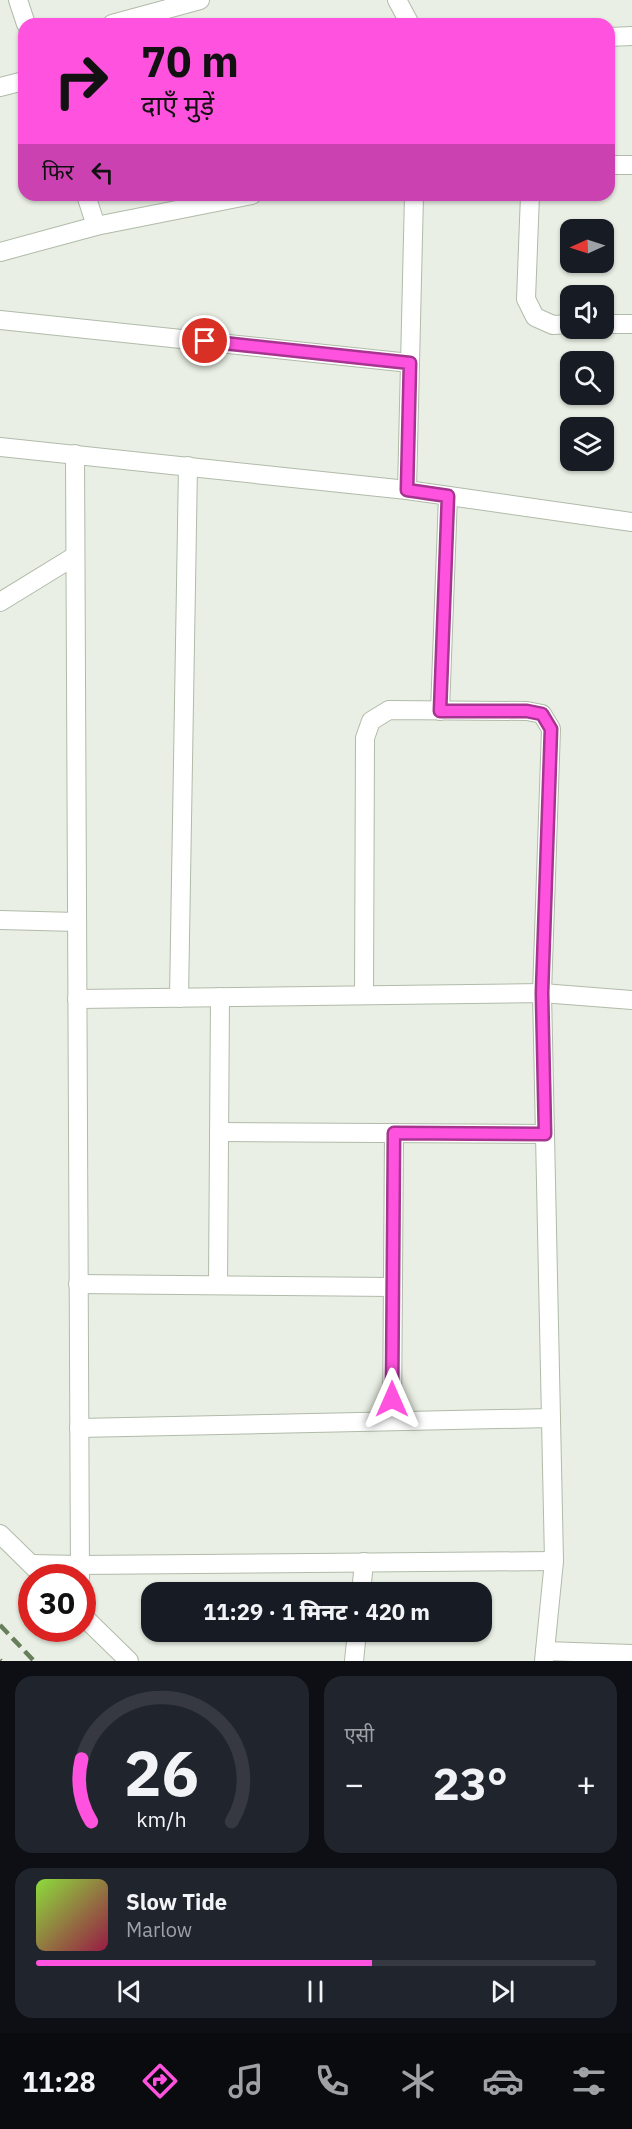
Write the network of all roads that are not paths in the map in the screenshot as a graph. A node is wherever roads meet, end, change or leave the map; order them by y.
1 (18, 0) edge
2 (200, 0) edge
3 (397, 0) edge
4 (24, 18) edge
5 (134, 18) edge
6 (407, 18) edge
7 (632, 36) edge
8 (615, 37) edge
9 (18, 82) edge
10 (0, 87) edge
11 (615, 165) edge
12 (632, 165) edge
13 (88, 201) edge
14 (222, 201) edge
15 (414, 201) edge
16 (530, 201) edge
17 (96, 226) junction
18 (0, 252) edge
19 (0, 320) edge
20 (614, 324) edge
21 (632, 324) edge
22 (560, 325) edge
23 (410, 363) junction
24 (0, 447) edge
25 (75, 454) junction
26 (188, 466) junction
27 (407, 490) junction
28 (448, 496) junction
29 (632, 522) edge
30 (75, 556) junction
31 (0, 602) edge
32 (440, 711) junction
33 (0, 920) edge
34 (77, 922) junction
35 (542, 993) junction
36 (364, 996) junction
37 (179, 998) junction
38 (220, 998) junction
39 (77, 999) junction
40 (632, 1000) edge
41 (219, 1132) junction
42 (394, 1133) junction
43 (545, 1134) junction
44 (78, 1284) junction
45 (218, 1285) junction
46 (393, 1287) junction
47 (551, 1418) junction
48 (392, 1421) junction
49 (79, 1428) junction
50 (0, 1534) edge
51 (554, 1561) junction
52 (364, 1562) junction
53 (31, 1564) edge
54 (79, 1564) edge
55 (96, 1571) edge
56 (362, 1582) edge
57 (96, 1629) edge
58 (356, 1642) edge
59 (632, 1654) edge
60 (545, 1656) edge
61 (599, 1657) edge
62 (129, 1661) edge
63 (354, 1661) edge

1 - 4 street
2 - 5 street
3 - 6 street
7 - 8 street
9 - 10 street
11 - 12 street
13 - 17 street
14 - 17 street
15 - 23 street
16 - 22 street
17 - 18 street
19 - 23 street
20 - 21 street
23 - 27 street
24 - 25 street
25 - 26 street
25 - 30 street
26 - 27 street
26 - 37 street
27 - 28 street
28 - 29 street
28 - 32 street
30 - 31 street
30 - 34 street
32 - 35 street
32 - 36 street
33 - 34 street
34 - 39 street
35 - 36 street
35 - 40 street
35 - 43 street
36 - 38 street
37 - 38 street
37 - 39 street
38 - 41 street
39 - 44 street
41 - 42 street
41 - 45 street
42 - 43 street
42 - 46 street
43 - 47 street
44 - 45 street
44 - 49 street
45 - 46 street
46 - 48 street
47 - 48 street
47 - 51 street
48 - 49 street
49 - 54 street
50 - 53 street
51 - 52 street
51 - 60 street
52 - 55 street
52 - 56 street
57 - 62 street
58 - 63 street
59 - 61 street
60 - 61 street

